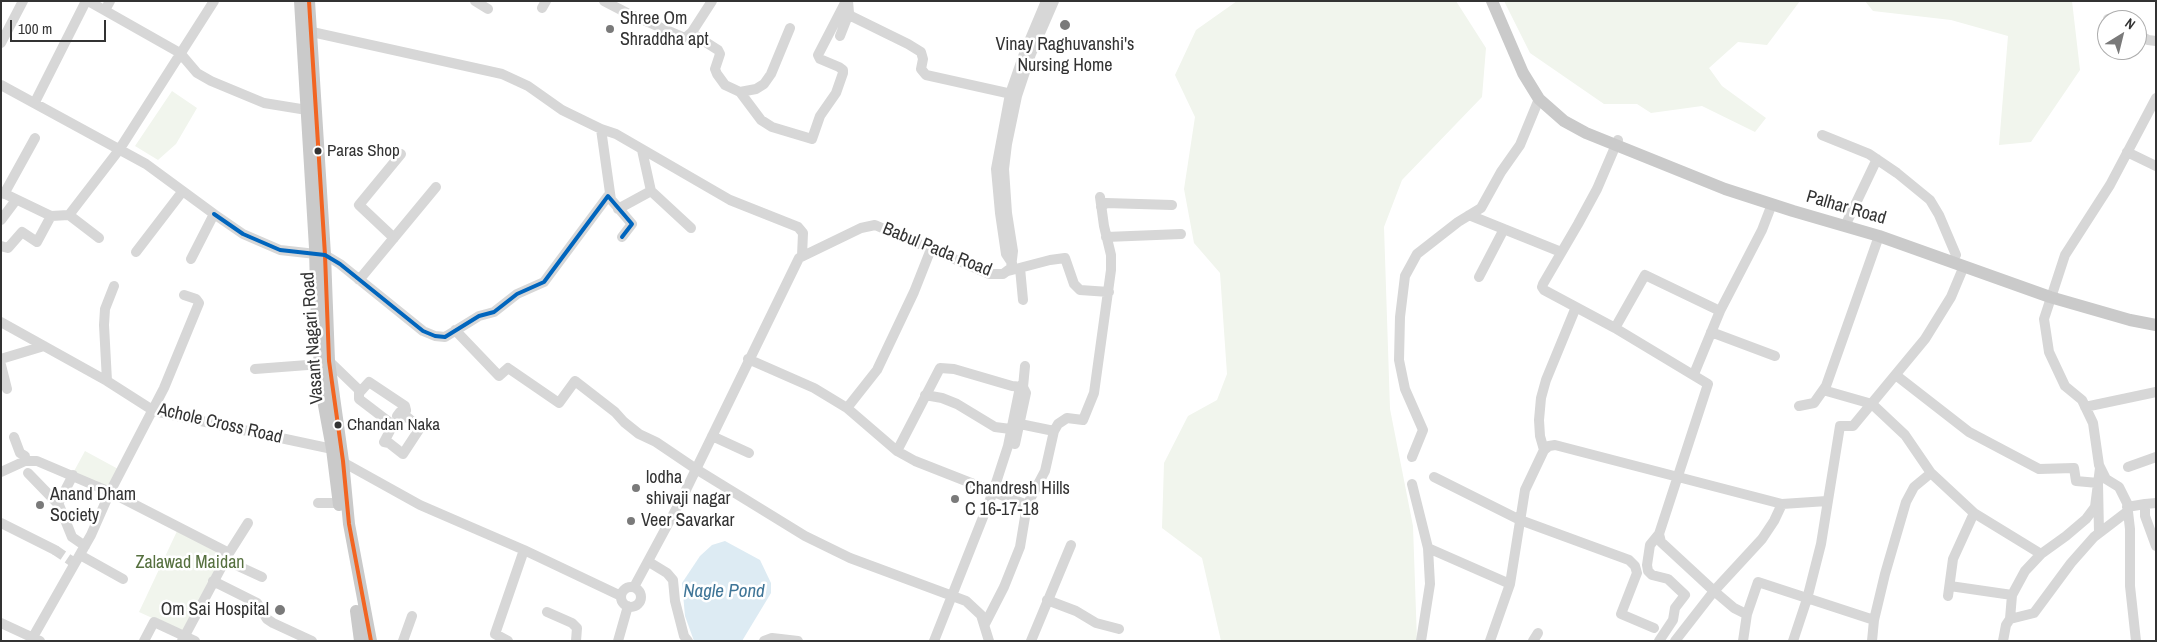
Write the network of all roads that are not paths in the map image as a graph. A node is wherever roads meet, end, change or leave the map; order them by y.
1 (23, 1) edge
2 (87, 1) edge
3 (214, 1) edge
4 (300, 1) edge
5 (310, 1) edge
6 (475, 1) edge
7 (604, 1) edge
8 (712, 1) edge
9 (847, 1) edge
10 (1046, 1) edge
11 (1054, 1) edge
12 (1492, 1) edge
13 (1500, 1) edge
14 (107, 6) edge
15 (488, 9) dead end
16 (849, 13) junction
17 (790, 28) dead end
18 (307, 33) junction
19 (840, 36) dead end
20 (685, 38) junction
21 (1, 43) edge
22 (180, 53) junction
23 (1, 85) edge
24 (740, 92) junction
25 (1013, 95) junction
26 (1540, 97) junction
27 (2156, 98) edge
28 (35, 102) junction
29 (312, 108) junction
30 (601, 129) junction
31 (1822, 135) dead end
32 (35, 138) dead end
33 (1617, 143) junction
34 (120, 150) junction
35 (642, 150) junction
36 (2127, 152) junction
37 (401, 154) dead end
38 (1877, 159) junction
39 (2156, 166) edge
40 (436, 187) dead end
41 (651, 191) junction
42 (182, 192) junction
43 (3, 193) edge
44 (16, 200) junction
45 (611, 200) junction
46 (1772, 204) junction
47 (1172, 205) dead end
48 (618, 209) junction
49 (214, 214) junction
50 (69, 215) junction
51 (1469, 215) junction
52 (51, 216) junction
53 (1, 220) edge
54 (1846, 223) junction
55 (691, 228) dead end
56 (1504, 229) junction
57 (1181, 234) dead end
58 (1879, 236) junction
59 (622, 237) dead end
60 (1106, 237) junction
61 (98, 238) dead end
62 (394, 238) junction
63 (1, 246) edge
64 (931, 250) junction
65 (136, 252) dead end
66 (1561, 252) junction
67 (320, 255) junction
68 (802, 256) junction
69 (1956, 256) junction
70 (191, 259) dead end
71 (1964, 266) junction
72 (1013, 268) junction
73 (1479, 277) dead end
74 (360, 280) junction
75 (114, 286) dead end
76 (1109, 292) junction
77 (2051, 293) junction
78 (184, 295) dead end
79 (1023, 300) dead end
80 (1576, 307) junction
81 (1720, 311) junction
82 (2156, 318) edge
83 (1, 322) edge
84 (2156, 325) edge
85 (1615, 328) junction
86 (455, 330) junction
87 (1711, 332) junction
88 (44, 346) junction
89 (1775, 356) dead end
90 (1, 359) edge
91 (748, 359) junction
92 (325, 363) junction
93 (1, 365) edge
94 (1026, 366) dead end
95 (255, 368) dead end
96 (1694, 374) junction
97 (1897, 376) junction
98 (107, 381) junction
99 (1023, 387) junction
100 (7, 389) dead end
101 (1823, 390) junction
102 (360, 392) junction
103 (2156, 392) edge
104 (925, 395) junction
105 (1872, 404) junction
106 (1799, 406) dead end
107 (2085, 407) junction
108 (847, 408) junction
109 (154, 411) junction
110 (1017, 427) junction
111 (1054, 432) junction
112 (712, 436) junction
113 (14, 437) dead end
114 (1544, 450) junction
115 (897, 452) junction
116 (749, 453) dead end
117 (338, 455) junction
118 (2156, 456) edge
119 (1412, 457) dead end
120 (25, 461) junction
121 (2128, 467) dead end
122 (2100, 468) junction
123 (696, 469) junction
124 (1, 472) edge
125 (28, 472) dead end
126 (1931, 473) junction
127 (72, 474) junction
128 (1434, 477) dead end
129 (1678, 477) junction
130 (2098, 482) junction
131 (1412, 484) dead end
132 (110, 492) junction
133 (995, 492) junction
134 (1827, 501) junction
135 (318, 503) dead end
136 (339, 503) junction
137 (2156, 503) edge
138 (58, 504) junction
139 (1782, 504) junction
140 (2144, 504) junction
141 (1027, 505) junction
142 (2127, 509) junction
143 (1974, 513) junction
144 (1520, 520) junction
145 (248, 522) dead end
146 (1, 523) edge
147 (2099, 533) junction
148 (1659, 534) junction
149 (1070, 545) dead end
150 (2156, 546) edge
151 (1428, 548) junction
152 (55, 550) tunnel mouth
153 (524, 550) junction
154 (2041, 554) junction
155 (78, 556) junction
156 (227, 556) junction
157 (648, 562) junction
158 (262, 577) dead end
159 (122, 579) dead end
160 (213, 581) junction
161 (1510, 584) junction
162 (634, 588) junction
163 (1714, 591) junction
164 (2012, 595) junction
165 (621, 596) junction
166 (956, 596) junction
167 (1807, 599) junction
168 (1047, 600) junction
169 (628, 606) junction
170 (547, 612) dead end
171 (1747, 614) junction
172 (412, 616) dead end
173 (2010, 619) junction
174 (1874, 620) junction
175 (1, 622) edge
176 (985, 624) junction
177 (1654, 628) dead end
178 (1119, 629) dead end
179 (183, 638) edge
180 (300, 638) edge
181 (493, 638) edge
182 (36, 639) edge
183 (144, 641) edge
184 (195, 641) edge
185 (312, 641) edge
186 (360, 641) edge
187 (371, 641) edge
188 (403, 641) edge
189 (508, 641) edge
190 (576, 641) edge
191 (618, 641) edge
192 (688, 641) edge
193 (764, 641) edge
194 (798, 641) edge
195 (934, 641) edge
196 (989, 641) edge
197 (1030, 641) edge
198 (1421, 641) edge
199 (1490, 641) edge
200 (1659, 641) edge
201 (1675, 641) edge
202 (1743, 641) edge
203 (1793, 641) edge
204 (1872, 641) edge
205 (2003, 641) edge
206 (2136, 641) edge

1 - 21 street
2 - 14 street
2 - 28 street
3 - 22 street
4 - 18 main road, Vasant Nagari Road
5 - 18 main road, Vasant Nagari Road
6 - 15 street
7 - 20 street
8 - 20 street
9 - 16 street
9 - 24 street
10 - 25 street, Babul Pada Road
11 - 25 street, Babul Pada Road
12 - 26 main road
13 - 26 main road
14 - 22 street
16 - 19 street
16 - 25 street
17 - 24 street
18 - 29 main road, Vasant Nagari Road
18 - 30 street
20 - 24 street
22 - 29 street
22 - 34 street
23 - 28 street
25 - 72 street, Babul Pada Road
26 - 33 main road, Palhar Road
26 - 51 street
27 - 36 street
28 - 34 street
29 - 67 main road, Vasant Nagari Road
30 - 35 street
30 - 45 street
31 - 38 street
32 - 43 street
33 - 46 main road, Palhar Road
33 - 54 main road, Palhar Road
33 - 66 street
34 - 42 street
34 - 50 street
35 - 41 street
35 - 68 street
36 - 39 street
36 - 77 street
37 - 62 street
38 - 54 street
38 - 69 street
40 - 62 street
41 - 48 street
41 - 55 street
42 - 49 street
42 - 65 street
43 - 44 street
44 - 52 street
44 - 53 street
45 - 48 street
45 - 86 street
46 - 54 main road, Palhar Road
46 - 81 street
47 - 60 street
48 - 59 street
49 - 67 street
49 - 70 street
50 - 52 street
50 - 61 street
51 - 56 street
51 - 119 street
52 - 63 street
54 - 58 main road, Palhar Road
54 - 69 main road, Palhar Road
56 - 66 street
56 - 73 street
57 - 60 street
58 - 71 main road, Palhar Road
58 - 101 street
60 - 76 street
62 - 74 street
64 - 68 street, Babul Pada Road
64 - 72 street, Babul Pada Road
64 - 108 street
66 - 80 street
67 - 74 street
67 - 92 main road, Vasant Nagari Road
68 - 91 street
69 - 77 main road, Palhar Road
71 - 77 main road, Palhar Road
71 - 97 street
72 - 76 street
72 - 79 street
74 - 86 street
75 - 98 street
76 - 111 street
77 - 82 main road, Palhar Road
77 - 84 main road, Palhar Road
77 - 107 street
78 - 109 street
80 - 85 street
80 - 114 street
81 - 85 street
81 - 87 street
83 - 88 street, Achole Cross Road
85 - 96 street
86 - 123 street
87 - 89 street
87 - 96 street
88 - 90 street
88 - 98 street, Achole Cross Road
91 - 108 street
91 - 112 street
92 - 95 street
92 - 102 street
92 - 117 main road, Vasant Nagari Road
93 - 100 street
94 - 99 street
96 - 129 street
97 - 105 street
97 - 130 street
98 - 109 street, Achole Cross Road
99 - 104 street
99 - 110 street
101 - 105 street
101 - 106 street
102 - 102 street
103 - 107 street
104 - 110 street
104 - 115 street
105 - 126 street
105 - 134 street
107 - 122 street
108 - 115 street
109 - 117 street, Achole Cross Road
109 - 132 street
110 - 111 street
110 - 133 street
111 - 141 street
112 - 116 street
112 - 123 street
113 - 120 street
114 - 129 street
114 - 144 street
115 - 133 street
117 - 136 main road, Vasant Nagari Road
117 - 153 street, Achole Cross Road
117 - 187 main road, Vasant Nagari Road
118 - 121 street
120 - 124 street
120 - 127 street
122 - 130 street
122 - 142 street
123 - 157 street
123 - 166 street
125 - 138 street
126 - 143 street
126 - 174 street
127 - 132 street
127 - 138 street
128 - 144 street
129 - 139 street
129 - 148 street
130 - 147 street
130 - 154 street
131 - 151 street
132 - 155 street
132 - 156 street
133 - 141 street
133 - 166 street
134 - 139 street
134 - 167 street
135 - 136 street
136 - 186 main road, Vasant Nagari Road
137 - 140 street
138 - 155 street
139 - 163 street
140 - 142 street
140 - 150 street
141 - 176 street
142 - 147 street
142 - 206 street
143 - 154 street
143 - 164 street
144 - 161 street
144 - 177 street
145 - 156 street
146 - 152 street
147 - 173 street
148 - 163 street
148 - 200 street
149 - 168 street
151 - 161 street
151 - 198 street
153 - 165 street, Achole Cross Road
153 - 181 street
154 - 164 street
155 - 159 street
155 - 182 street
156 - 158 street
156 - 160 street
157 - 162 street
157 - 192 street
160 - 179 street
160 - 180 street
161 - 199 street
162 - 165 street
162 - 169 street
163 - 171 street
163 - 201 street
164 - 173 street
165 - 169 street
166 - 176 street
166 - 195 street
167 - 171 street
167 - 174 street
167 - 203 street
168 - 178 street
168 - 197 street
169 - 191 street
170 - 190 street
171 - 202 street
172 - 188 street
173 - 205 street
174 - 204 street
175 - 182 street
176 - 196 street
179 - 183 street
179 - 184 street
180 - 185 street
181 - 189 street
193 - 194 street

